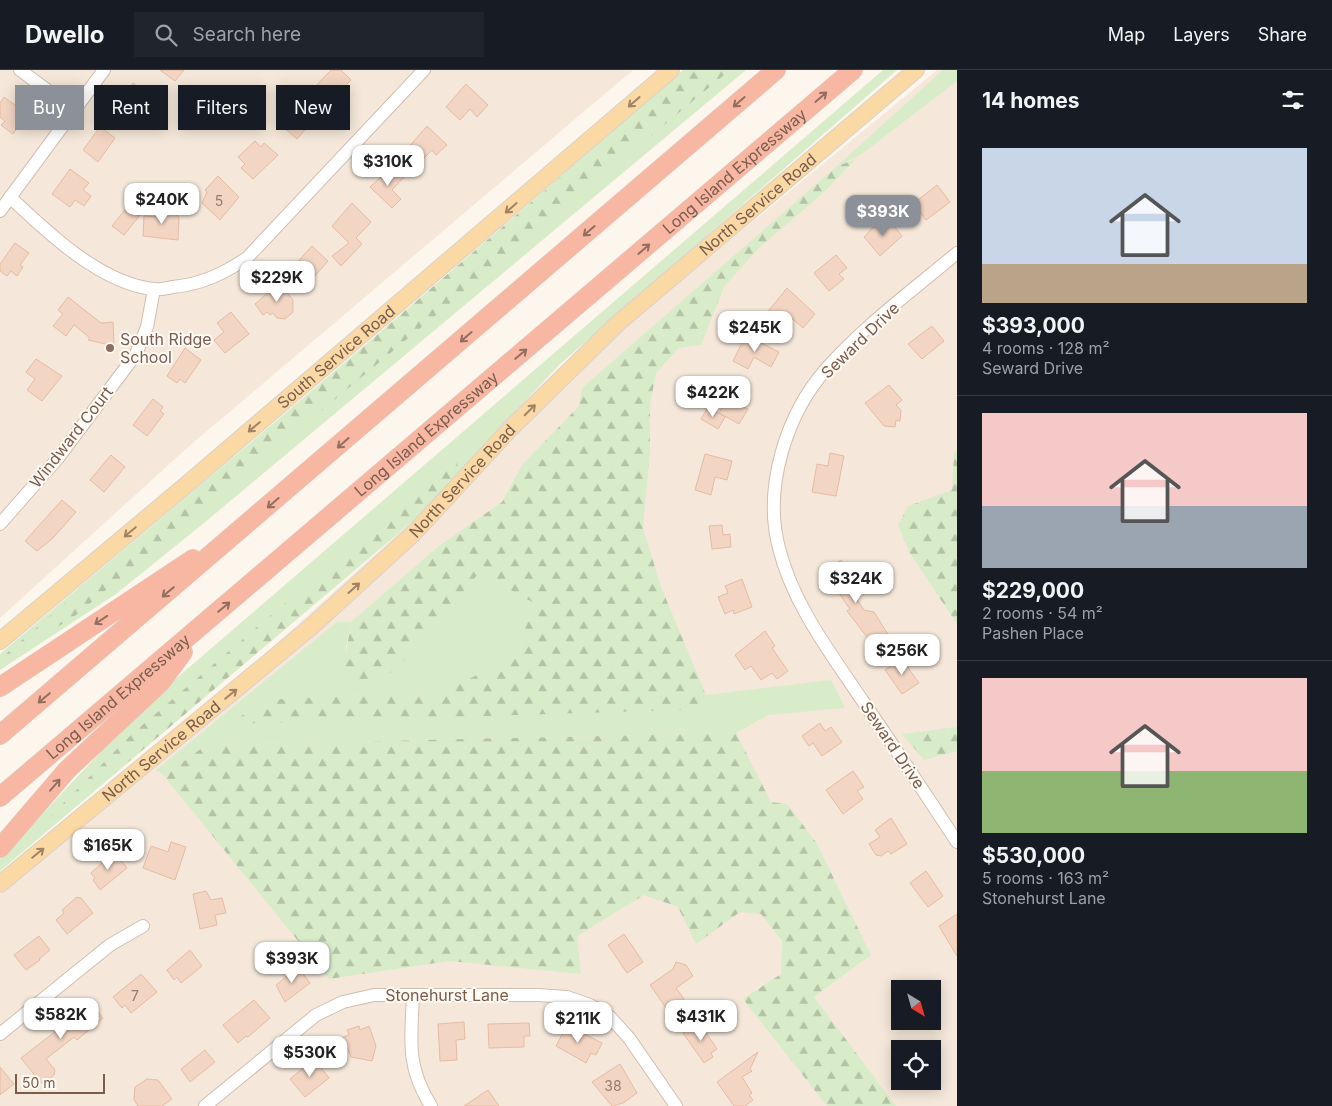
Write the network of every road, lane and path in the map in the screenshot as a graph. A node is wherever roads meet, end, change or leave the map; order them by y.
1 (20, 70) edge
2 (104, 70) edge
3 (424, 70) edge
4 (671, 70) edge
5 (776, 70) edge
6 (853, 70) edge
7 (916, 70) edge
8 (40, 85) edge
9 (84, 97) edge
10 (59, 130) edge
11 (10, 198) junction
12 (0, 211) edge
13 (957, 252) edge
14 (154, 290) junction
15 (0, 524) edge
16 (245, 527) junction
17 (200, 628) junction
18 (0, 641) edge
19 (0, 687) edge
20 (0, 735) edge
21 (0, 798) edge
22 (957, 842) edge
23 (0, 848) edge
24 (0, 884) edge
25 (142, 926) dead end
26 (413, 996) junction
27 (0, 1034) edge
28 (205, 1106) edge
29 (430, 1106) edge
30 (676, 1106) edge

1 - 8 street
2 - 9 street
3 - 14 street
4 -> 18 main road, South Service Road
5 -> 16 highway
17 -> 6 highway, Long Island Expressway
24 -> 7 main road, North Service Road
10 - 11 street
11 - 12 street
11 - 14 street
13 - 22 street, Seward Drive
14 - 15 street, Windward Court
16 -> 19 highway
16 -> 20 highway
17 - 21 highway, Long Island Expressway
23 -> 17 highway
25 - 27 street
26 - 28 street, Stonehurst Lane
26 - 29 street
26 - 30 street, Stonehurst Lane

